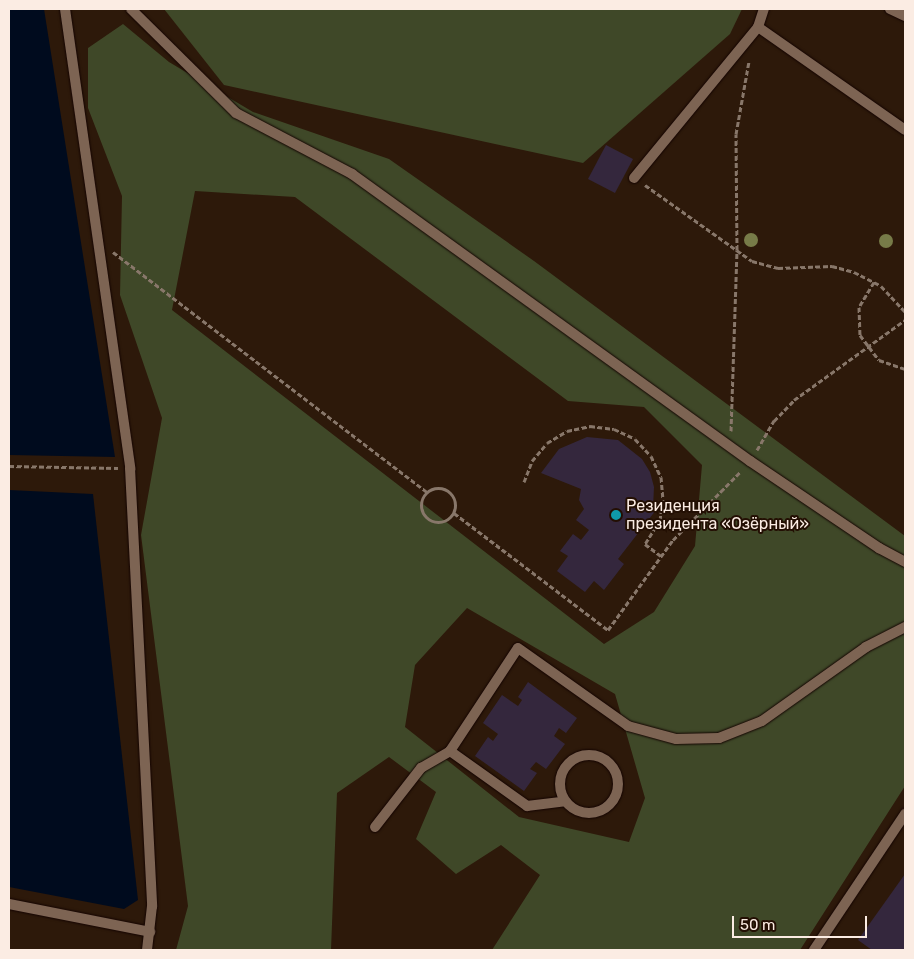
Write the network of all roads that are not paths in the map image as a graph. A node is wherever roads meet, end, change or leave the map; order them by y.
1 (65, 9) edge
2 (131, 9) edge
3 (764, 9) edge
4 (890, 9) edge
5 (905, 16) edge
6 (758, 27) junction
7 (905, 130) edge
8 (634, 178) road end
9 (905, 562) edge
10 (905, 627) edge
11 (450, 751) junction
12 (564, 801) junction
13 (905, 814) edge
14 (375, 827) dead end
15 (9, 904) edge
16 (150, 932) junction
17 (147, 950) edge
18 (814, 950) edge

1 - 16 lane
2 - 9 lane
3 - 6 lane
4 - 5 lane
6 - 7 lane
6 - 8 lane
10 - 11 lane
11 - 12 lane
11 - 14 lane
12 - 12 lane
13 - 18 lane
15 - 16 lane
16 - 17 lane

